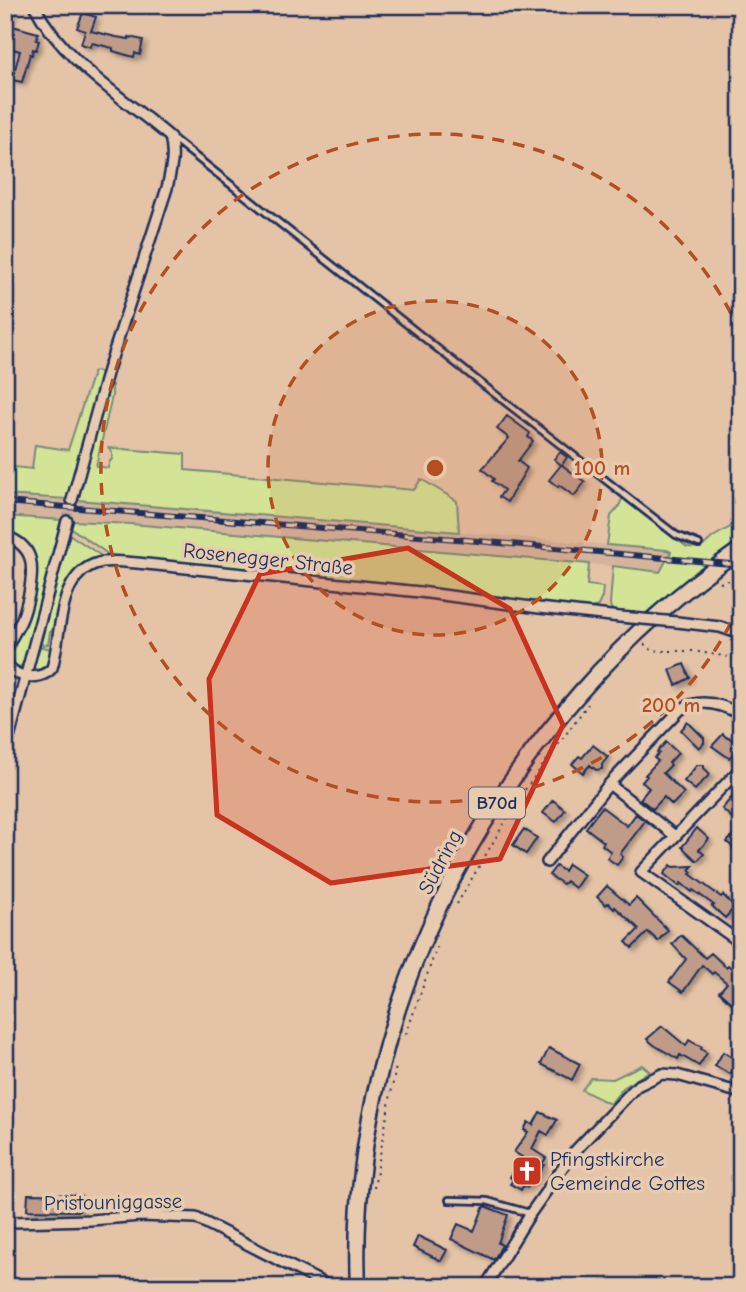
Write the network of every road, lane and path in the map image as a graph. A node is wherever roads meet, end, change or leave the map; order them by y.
1 (34, 5) edge
2 (170, 137) junction
3 (72, 500) tunnel mouth
4 (67, 521) tunnel mouth
5 (5, 536) edge
6 (699, 544) dead end
7 (741, 549) edge
8 (741, 634) edge
9 (644, 643) dead end
10 (741, 659) edge
11 (26, 676) junction
12 (593, 698) dead end
13 (741, 715) edge
14 (5, 753) edge
15 (741, 768) edge
16 (609, 784) junction
17 (675, 836) junction
18 (547, 862) dead end
19 (452, 912) dead end
20 (741, 943) edge
21 (437, 948) dead end
22 (406, 1034) dead end
23 (397, 1059) dead end
24 (741, 1093) edge
25 (374, 1192) dead end
26 (449, 1200) dead end
27 (530, 1214) junction
28 (5, 1220) edge
29 (331, 1287) edge
30 (358, 1287) edge
31 (485, 1287) edge

1 - 2 street
2 - 3 street
2 - 6 lane
4 - 11 street
5 - 11 street
7 - 30 main road, Südring / B70d
8 - 11 street, Rosenegger Straße, bridge
9 - 10 path
11 - 14 street
12 - 19 path
13 - 16 street
15 - 17 street
16 - 17 street
16 - 18 street
17 - 20 street
21 - 22 path
23 - 25 path
24 - 27 street
26 - 27 lane
27 - 31 street
28 - 29 street, Pristouniggasse

